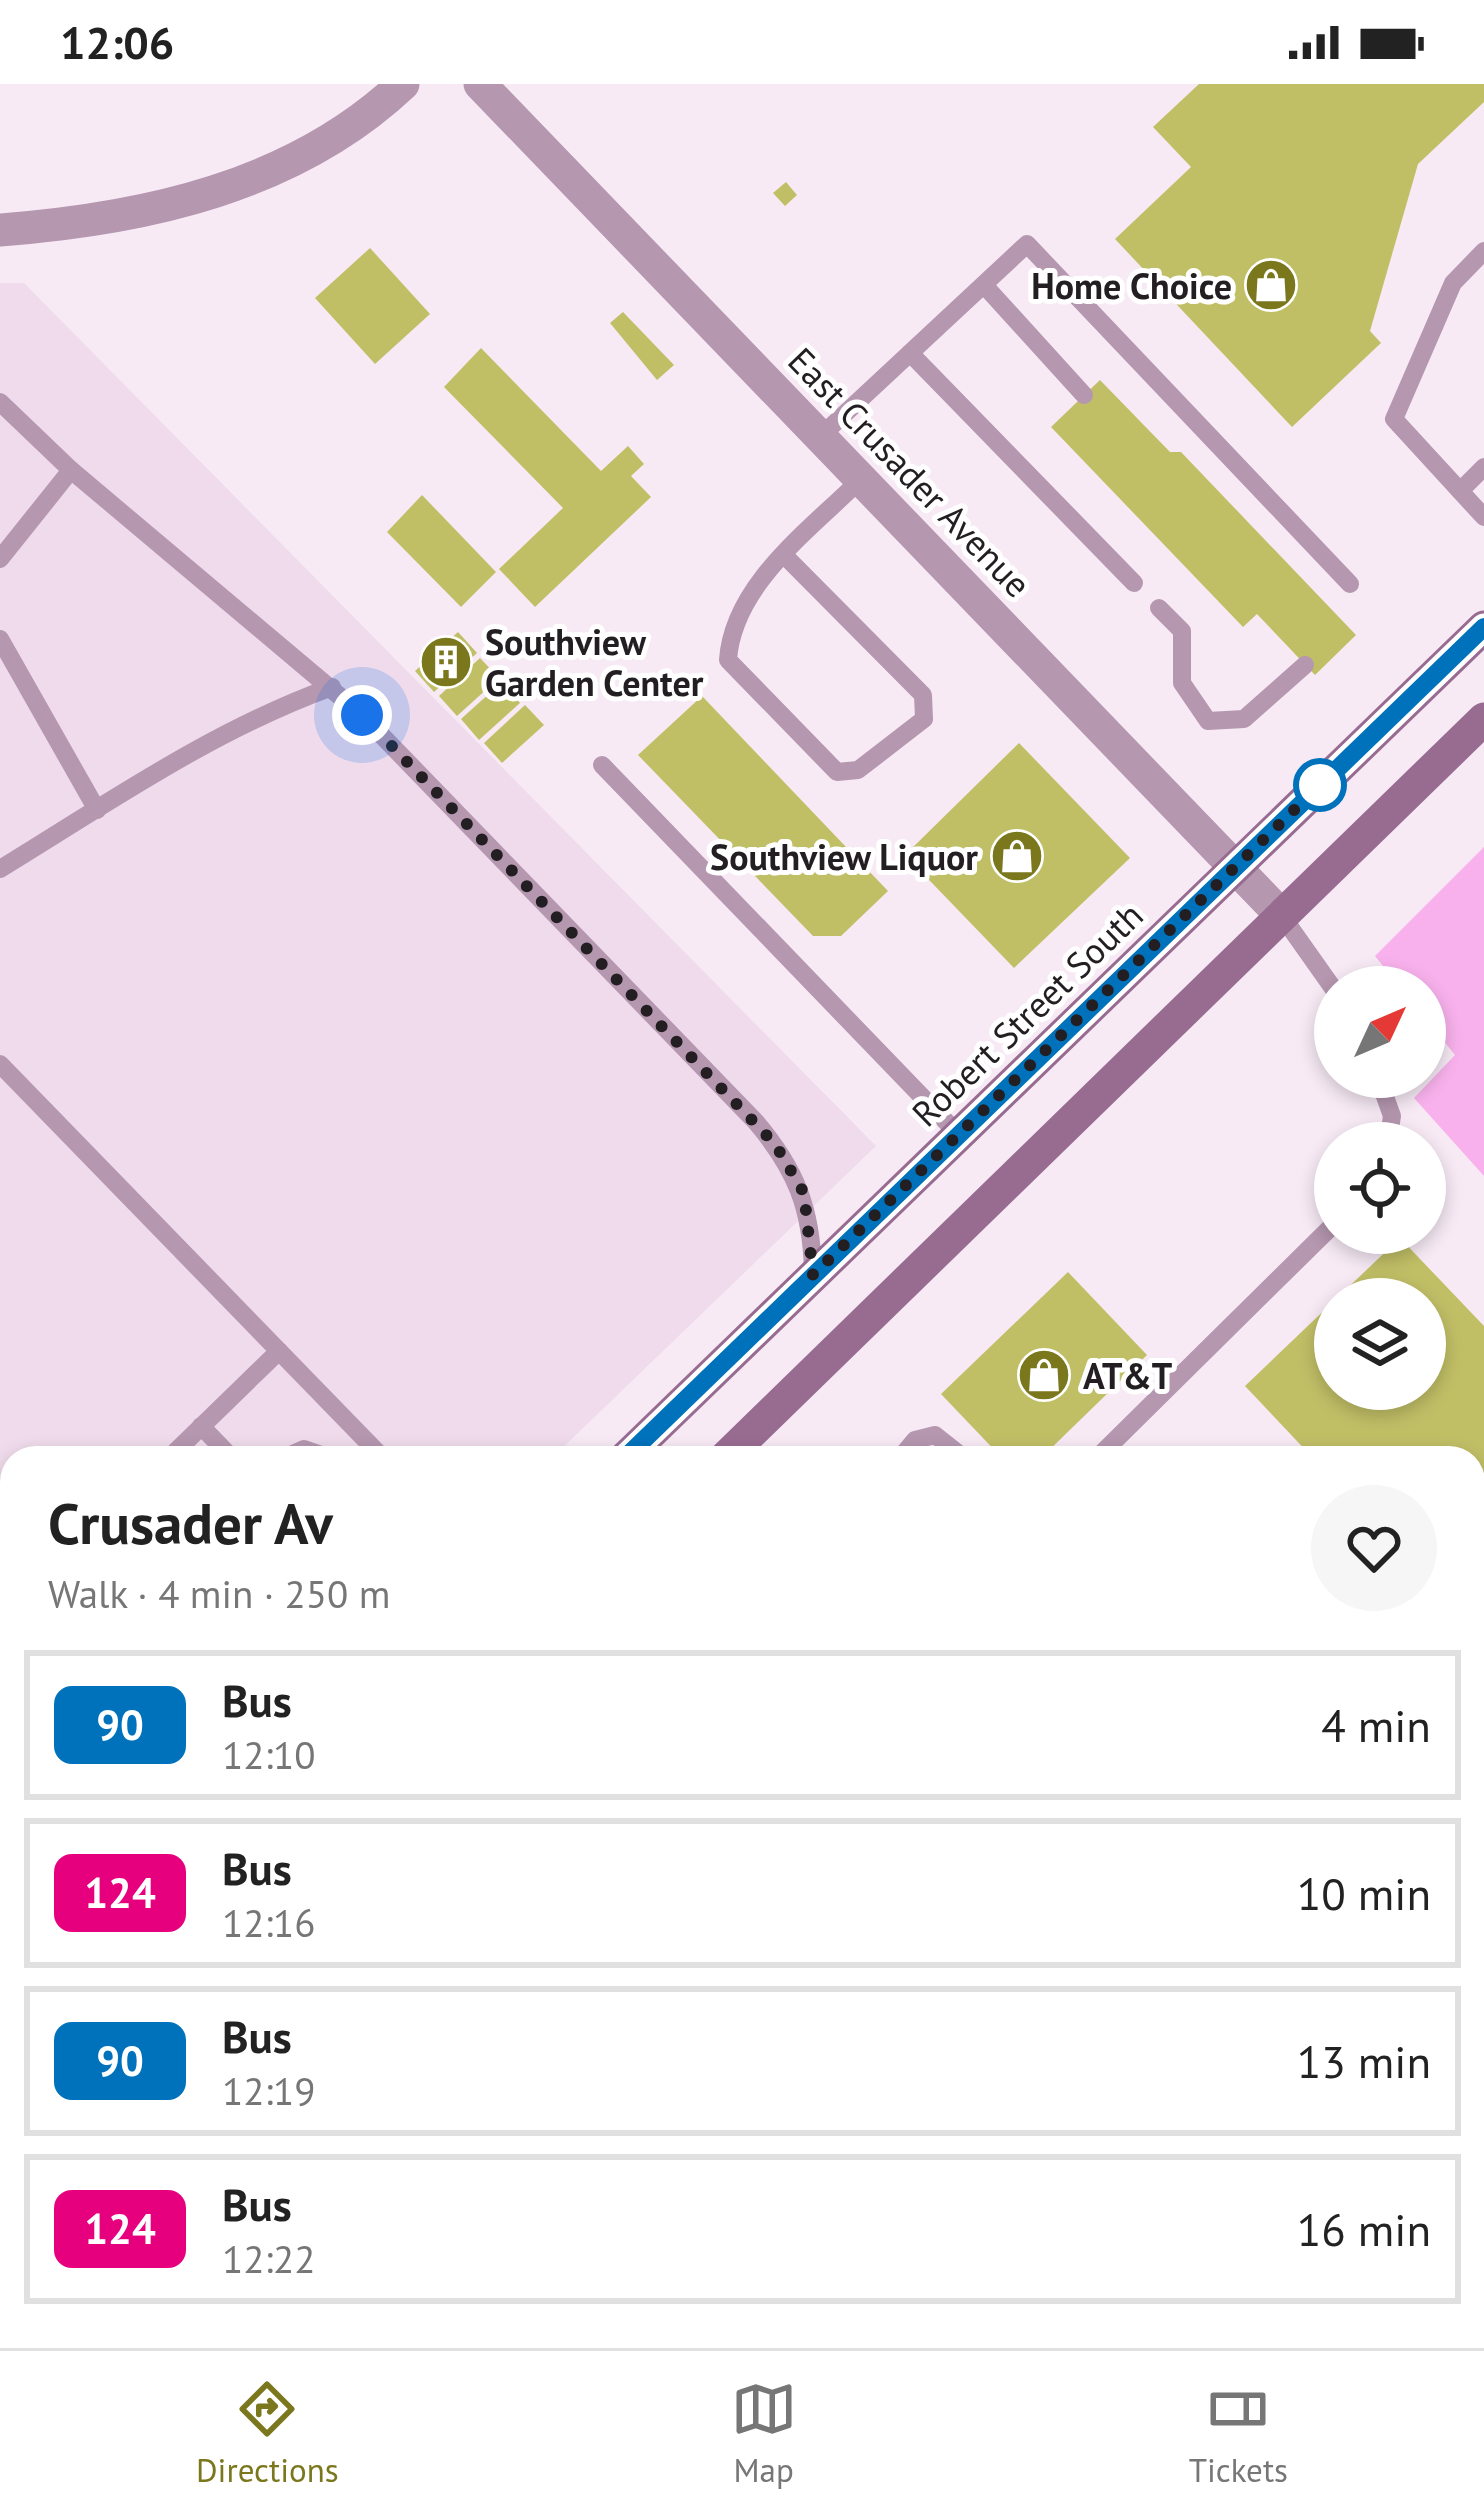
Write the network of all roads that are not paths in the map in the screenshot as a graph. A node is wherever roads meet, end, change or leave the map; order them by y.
1 (403, 84) edge
2 (480, 84) edge
3 (0, 230) edge
4 (1484, 251) edge
5 (984, 285) junction
6 (910, 353) junction
7 (1084, 394) dead end
8 (0, 402) edge
9 (823, 434) junction
10 (1484, 467) edge
11 (71, 470) junction
12 (862, 478) junction
13 (1460, 490) junction
14 (1484, 517) edge
15 (785, 556) junction
16 (0, 560) edge
17 (1134, 583) dead end
18 (1350, 584) dead end
19 (1160, 608) dead end
20 (1484, 627) edge
21 (0, 639) edge
22 (1305, 665) dead end
23 (332, 687) junction
24 (1484, 719) edge
25 (602, 765) dead end
26 (97, 810) junction
27 (1235, 868) junction
28 (0, 869) edge
29 (1282, 916) junction
30 (1317, 966) edge
31 (0, 1064) edge
32 (959, 1135) junction
33 (1314, 1244) edge
34 (813, 1275) junction
35 (279, 1351) junction
36 (201, 1426) junction
37 (651, 1444) edge
38 (181, 1446) edge
39 (220, 1446) edge
40 (371, 1446) edge
41 (737, 1446) edge
42 (910, 1446) edge
43 (948, 1446) edge
44 (1109, 1446) edge

1 - 3 street
2 - 9 street, East Crusader Avenue
4 - 13 lane
5 - 6 lane
5 - 7 lane
5 - 18 lane
6 - 9 lane
6 - 17 lane
8 - 11 lane
9 - 12 street, East Crusader Avenue
10 - 13 lane
11 - 16 lane
11 - 23 lane
12 - 15 lane
12 - 27 street, East Crusader Avenue
13 - 14 lane
15 - 15 lane
19 - 22 lane
20 - 27 main road, Robert Street South
21 - 26 lane
23 - 26 lane
23 - 34 lane
24 - 29 main road
25 - 32 lane
26 - 28 lane
27 - 29 street, East Crusader Avenue
27 - 32 main road, Robert Street South
29 - 30 lane
29 - 41 main road
31 - 35 lane
32 - 34 main road, Robert Street South
33 - 44 lane
34 - 37 main road, Robert Street South
35 - 36 lane
35 - 40 lane
36 - 38 lane
36 - 39 lane
42 - 43 lane

